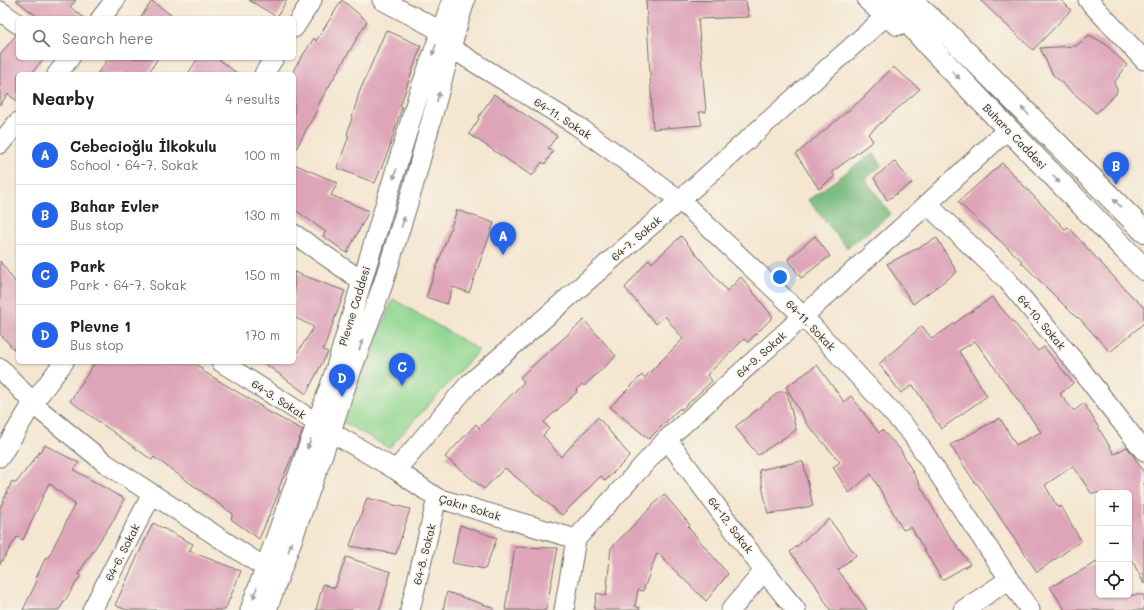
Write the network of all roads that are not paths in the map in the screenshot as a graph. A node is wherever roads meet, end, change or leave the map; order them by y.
1 (115, 0) edge
2 (312, 0) edge
3 (382, 0) edge
4 (452, 0) edge
5 (465, 0) edge
6 (869, 0) edge
7 (910, 0) edge
8 (929, 0) edge
9 (1088, 0) edge
10 (888, 8) edge
11 (0, 11) edge
12 (103, 16) edge
13 (16, 23) edge
14 (296, 25) edge
15 (949, 35) junction
16 (449, 38) junction
17 (273, 60) edge
18 (1144, 60) edge
19 (265, 72) edge
20 (16, 124) edge
21 (1008, 129) junction
22 (0, 144) edge
23 (680, 200) junction
24 (927, 204) junction
25 (1144, 231) edge
26 (296, 235) edge
27 (1144, 269) edge
28 (362, 281) junction
29 (803, 316) junction
30 (62, 364) edge
31 (224, 364) edge
32 (0, 368) edge
33 (33, 403) junction
34 (324, 428) junction
35 (667, 439) junction
36 (1144, 450) edge
37 (0, 457) edge
38 (396, 470) junction
39 (152, 494) junction
40 (437, 498) junction
41 (576, 539) junction
42 (264, 568) junction
43 (764, 570) junction
44 (1010, 579) junction
45 (92, 610) edge
46 (250, 610) edge
47 (267, 610) edge
48 (410, 610) edge
49 (564, 610) edge
50 (731, 610) edge
51 (796, 610) edge
52 (963, 610) edge
53 (1030, 610) edge

1 - 12 street
2 - 14 street
3 - 16 street, 64-11. Sokak
4 - 16 street, Plevne Caddesi
5 - 16 street, Plevne Caddesi
6 - 10 main road, Buhara Caddesi
7 - 15 main road
8 - 15 main road
9 - 18 street
10 -> 21 main road, Buhara Caddesi
10 - 23 street, 64-7. Sokak
11 - 13 street
25 -> 15 main road
16 - 23 street, 64-11. Sokak
16 -> 28 street, Plevne Caddesi
34 -> 16 street, Plevne Caddesi
17 - 19 street
20 - 22 street
21 - 24 street, 64-9. Sokak
21 -> 27 main road, Buhara Caddesi
23 - 29 street, 64-11. Sokak
23 - 38 street, 64-7. Sokak
24 - 29 street, 64-9. Sokak
24 - 36 street, 64-10. Sokak
26 - 28 street
28 - 34 street, Plevne Caddesi
29 - 35 street, 64-9. Sokak
29 - 44 street, 64-11. Sokak
30 - 33 street
31 - 34 street, 64-3. Sokak
32 - 33 street
33 - 37 street
33 - 39 street
34 - 38 street, Çakır Sokak
34 -> 42 street, Plevne Caddesi
47 -> 34 street, Plevne Caddesi
35 - 41 street, 64-9. Sokak
35 - 43 street, 64-12. Sokak
38 - 40 street, Çakır Sokak
39 - 42 street
39 - 45 street, 64-6. Sokak
40 - 41 street, Çakır Sokak
40 - 48 street, 64-8. Sokak
41 - 49 street
42 -> 46 street, Plevne Caddesi
43 - 50 street
43 - 51 street, 64-12. Sokak
44 - 52 street
44 - 53 street, 64-11. Sokak

